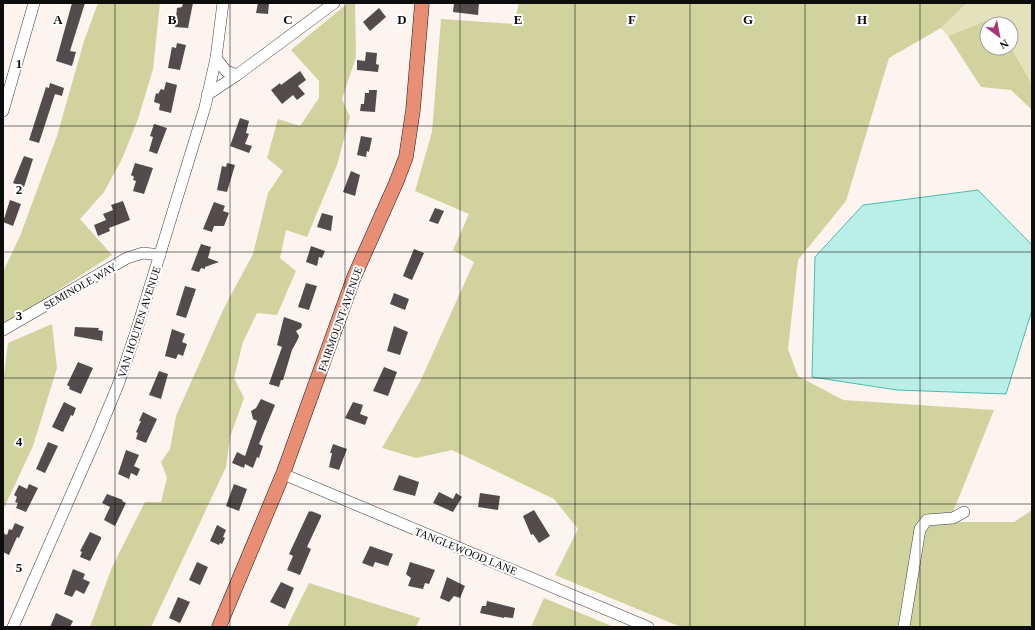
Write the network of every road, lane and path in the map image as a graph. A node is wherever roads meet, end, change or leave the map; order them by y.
1 (34, 3) edge
2 (223, 3) edge
3 (334, 3) edge
4 (422, 3) edge
5 (216, 58) junction
6 (237, 75) junction
7 (207, 95) junction
8 (3, 111) edge
9 (160, 255) junction
10 (3, 330) edge
11 (283, 474) junction
12 (964, 512) dead end
13 (13, 627) edge
14 (219, 627) edge
15 (648, 627) edge
16 (904, 627) edge

1 - 8 street
2 - 5 street, VAN HOUTEN AVENUE
3 - 6 street
4 - 11 main road, FAIRMOUNT AVENUE
5 - 6 street
5 - 7 street, VAN HOUTEN AVENUE
6 - 7 street
7 - 9 street, VAN HOUTEN AVENUE
9 - 10 street, SEMINOLE WAY
9 - 13 street, VAN HOUTEN AVENUE
11 - 14 main road, FAIRMOUNT AVENUE
11 - 15 street, TANGLEWOOD LANE
12 - 16 street

